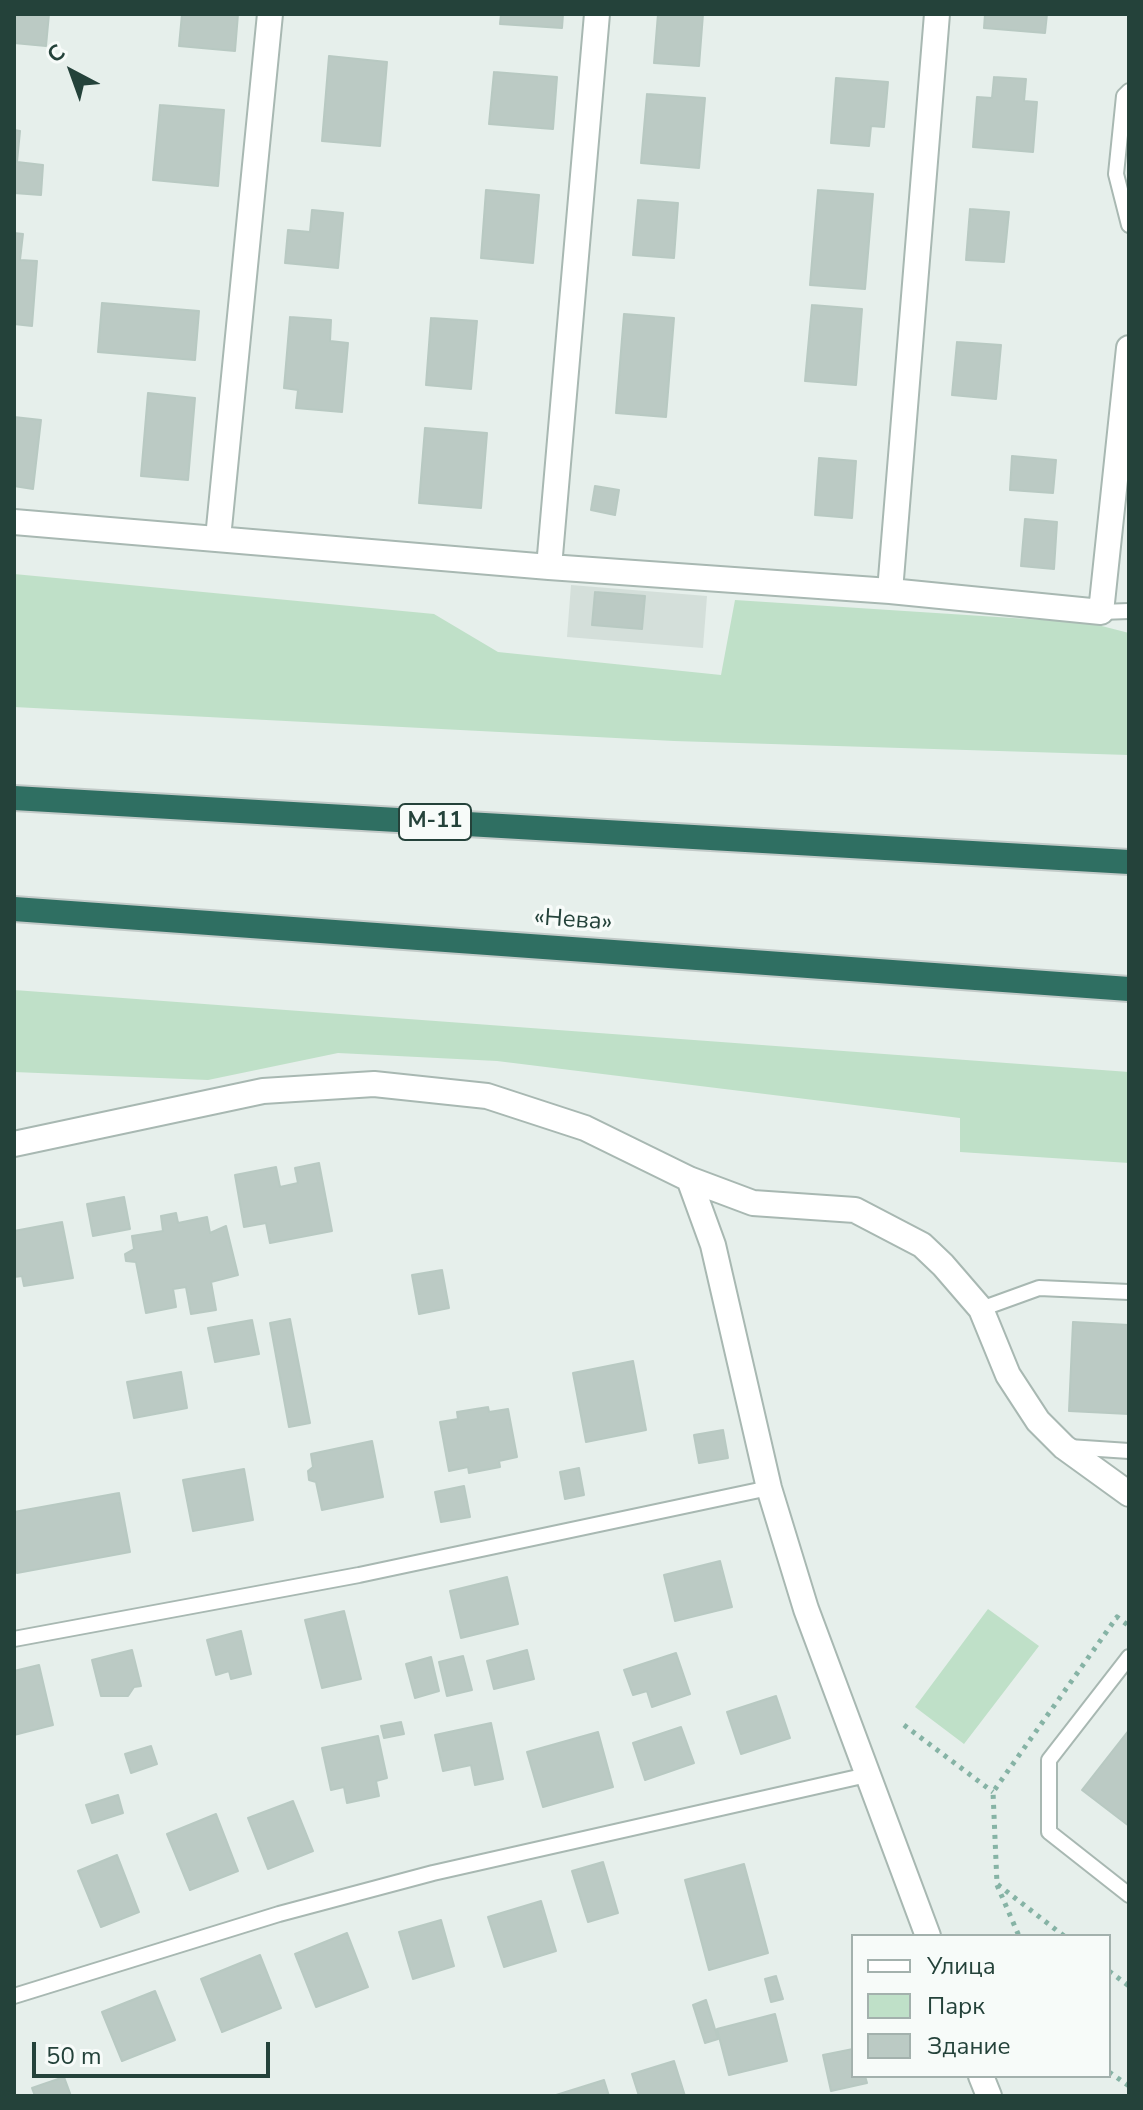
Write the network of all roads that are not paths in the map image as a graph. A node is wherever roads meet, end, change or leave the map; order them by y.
1 (270, 14) edge
2 (597, 14) edge
3 (937, 14) edge
4 (1129, 91) edge
5 (1129, 225) edge
6 (1129, 348) edge
7 (1125, 409) edge
8 (14, 522) edge
9 (218, 538) junction
10 (549, 567) junction
11 (890, 591) junction
12 (1129, 611) edge
13 (1101, 612) junction
14 (14, 798) edge
15 (1129, 862) edge
16 (14, 909) edge
17 (1129, 989) edge
18 (14, 1144) edge
19 (689, 1179) junction
20 (1129, 1292) edge
21 (981, 1309) junction
22 (1064, 1447) junction
23 (1129, 1451) edge
24 (769, 1488) junction
25 (1129, 1494) edge
26 (14, 1639) edge
27 (1129, 1657) edge
28 (867, 1775) junction
29 (1129, 1895) edge
30 (927, 1934) edge
31 (14, 1996) edge

1 - 9 street
2 - 10 street
3 - 11 street
4 - 5 lane
6 - 7 street
7 - 13 street
8 - 9 street
9 - 10 street
10 - 11 street
11 - 13 street
12 - 13 lane
14 - 15 highway, М-11
16 - 17 highway, «Нева»
18 - 19 street
19 - 21 street
19 - 24 street
20 - 21 lane
21 - 22 street
22 - 23 lane
22 - 25 street
24 - 26 lane
24 - 28 street
27 - 29 lane
28 - 30 street
28 - 31 lane

